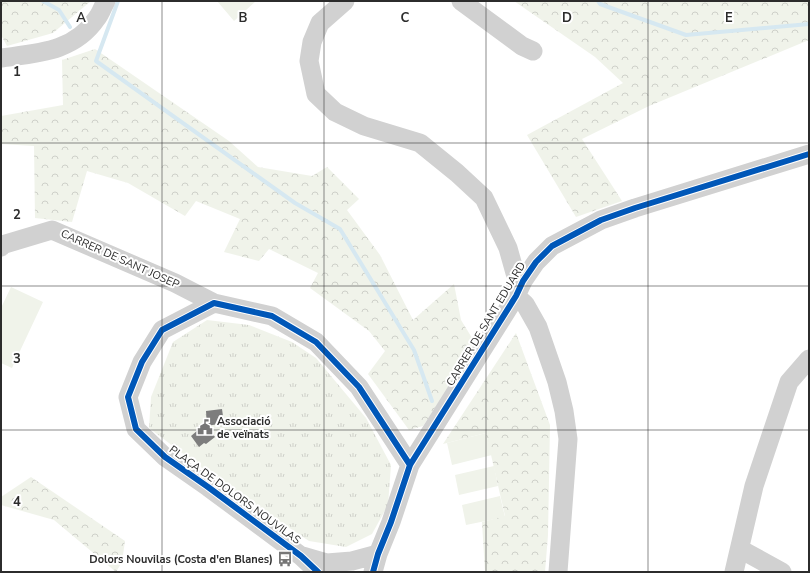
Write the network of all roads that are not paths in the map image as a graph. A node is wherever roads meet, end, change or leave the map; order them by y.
1 (106, 1) edge
2 (345, 1) edge
3 (461, 1) edge
4 (533, 51) dead end
5 (1, 58) edge
6 (809, 154) edge
7 (1, 247) edge
8 (519, 288) junction
9 (214, 303) junction
10 (809, 359) edge
11 (410, 465) junction
12 (740, 549) junction
13 (301, 556) junction
14 (376, 563) edge
15 (318, 572) edge
16 (558, 572) edge
17 (734, 572) edge
18 (782, 572) edge

1 - 5 street
2 - 8 street
3 - 4 street
6 - 8 street, CARRER DE SANT EDUARD
7 - 9 street, CARRER DE SANT JOSEP
8 - 11 street, CARRER DE SANT EDUARD
8 - 16 street
9 - 11 street
9 - 13 street, PLAÇA DE DOLORS NOUVILAS
10 - 12 street
11 - 14 street, PLAÇA DE DOLORS NOUVILAS
12 - 17 street
12 - 18 street
13 - 14 street, PLAÇA DE DOLORS NOUVILAS
13 - 15 street, PLAÇA DE DOLORS NOUVILAS

